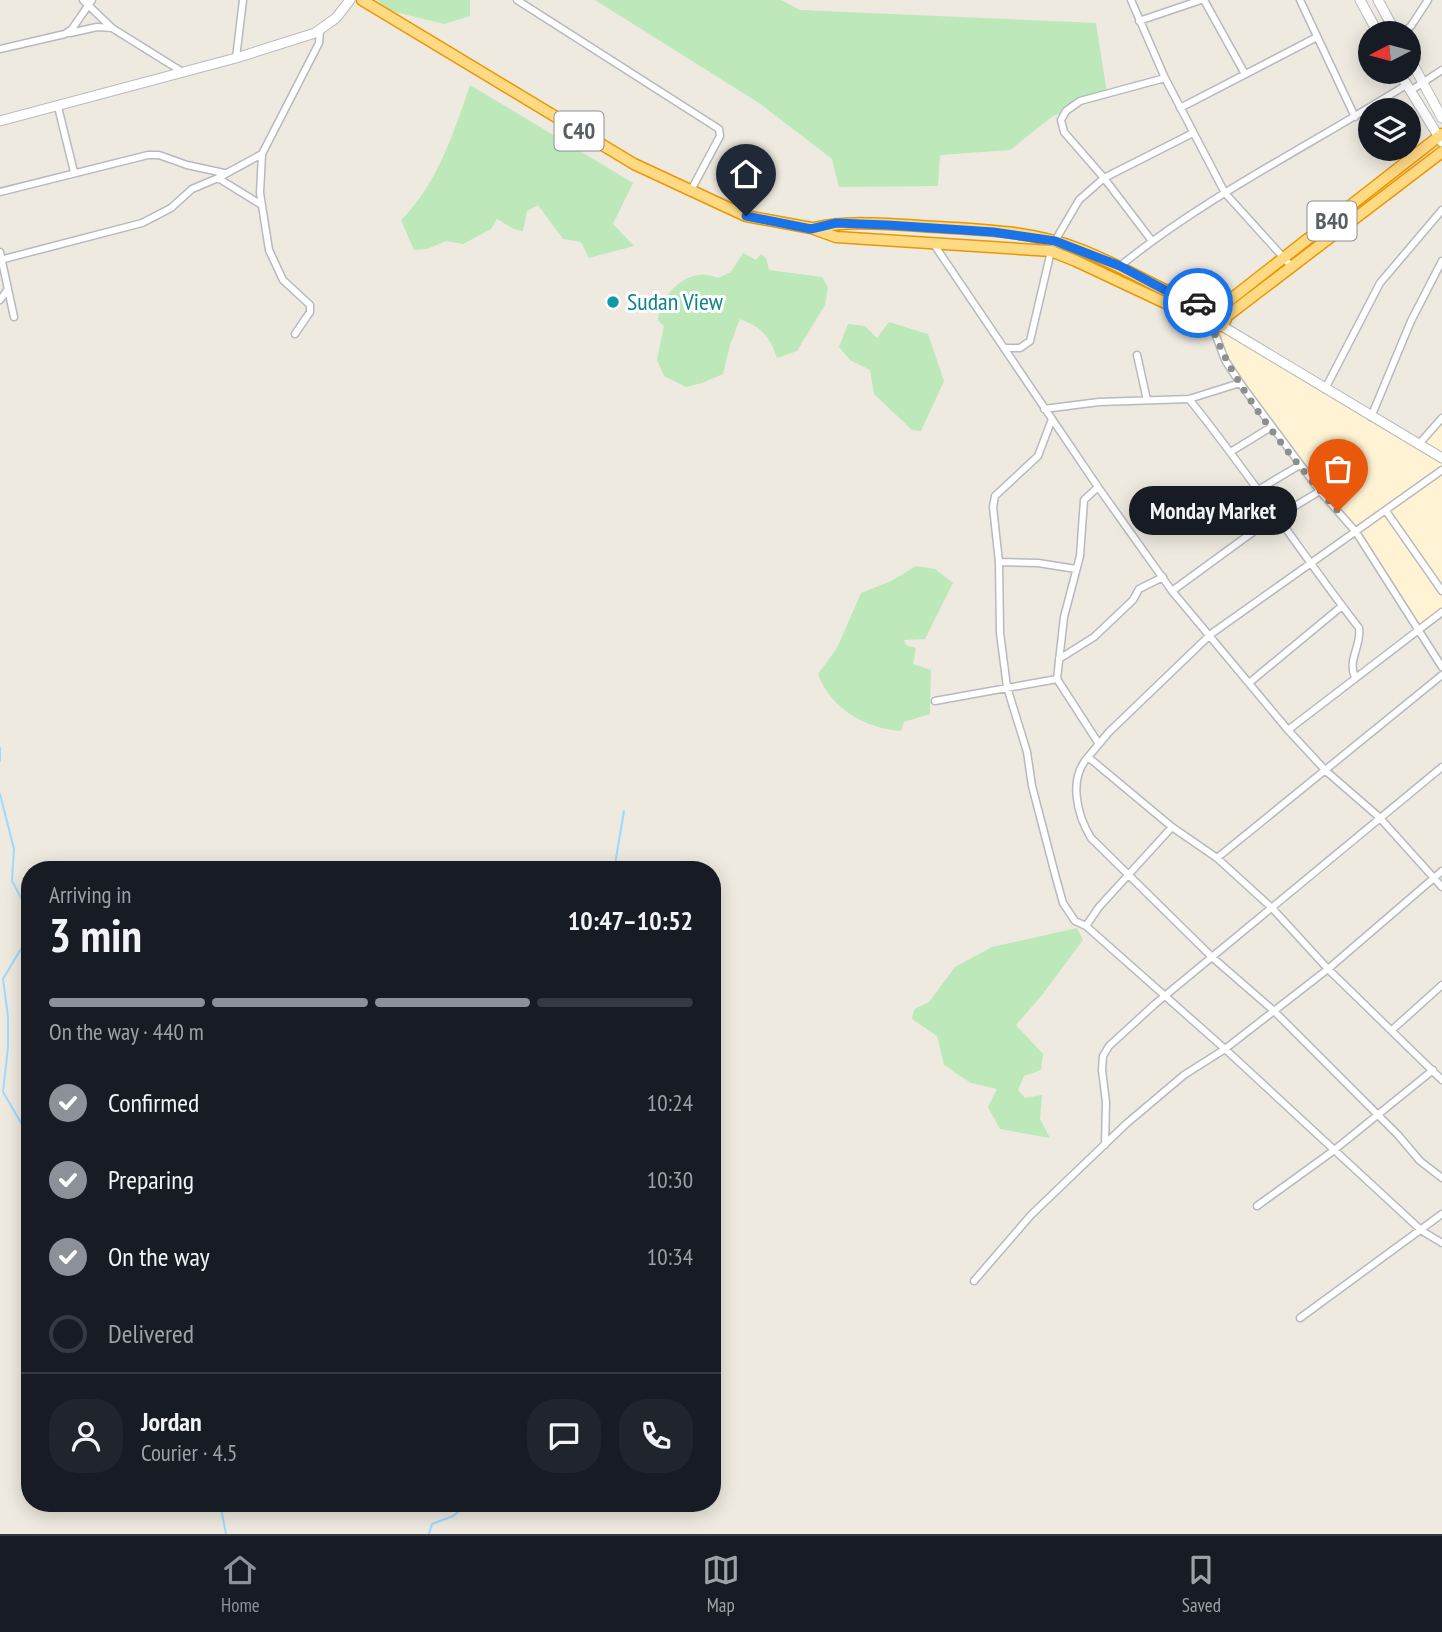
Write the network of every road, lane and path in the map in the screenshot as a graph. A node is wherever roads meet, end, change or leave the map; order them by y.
1 (243, 0) edge
2 (350, 0) edge
3 (362, 0) edge
4 (517, 0) edge
5 (1131, 0) edge
6 (1203, 0) edge
7 (1300, 0) edge
8 (1360, 0) edge
9 (1378, 0) edge
10 (1428, 0) edge
11 (88, 2) edge
12 (1139, 21) junction
13 (1371, 21) edge
14 (1389, 21) edge
15 (1414, 21) edge
16 (112, 28) junction
17 (320, 30) junction
18 (65, 34) junction
19 (1317, 37) junction
20 (0, 50) edge
21 (236, 58) junction
22 (1442, 69) edge
23 (181, 71) junction
24 (1245, 74) junction
25 (1165, 78) junction
26 (1421, 79) edge
27 (1423, 83) junction
28 (1406, 84) edge
29 (1408, 88) junction
30 (58, 107) junction
31 (1180, 108) junction
32 (1355, 117) junction
33 (1442, 118) edge
34 (0, 121) edge
35 (1193, 133) junction
36 (1441, 138) edge
37 (1442, 152) edge
38 (262, 154) junction
39 (74, 172) junction
40 (225, 173) junction
41 (218, 178) junction
42 (1104, 178) junction
43 (0, 192) edge
44 (690, 192) junction
45 (1225, 193) junction
46 (260, 204) junction
47 (1442, 210) edge
48 (811, 229) junction
49 (1009, 234) junction
50 (1152, 241) junction
51 (933, 243) junction
52 (1053, 246) junction
53 (1009, 247) junction
54 (1, 257) edge
55 (1442, 261) edge
56 (1288, 263) junction
57 (1120, 266) junction
58 (8, 289) junction
59 (0, 300) edge
60 (1196, 304) junction
61 (1191, 315) junction
62 (14, 317) dead end
63 (1221, 319) junction
64 (295, 334) dead end
65 (1005, 348) junction
66 (1137, 355) dead end
67 (1240, 383) junction
68 (1325, 390) junction
69 (1189, 399) junction
70 (1147, 400) junction
71 (1044, 409) junction
72 (1371, 417) junction
73 (1442, 418) edge
74 (1052, 419) junction
75 (1271, 427) junction
76 (1419, 444) junction
77 (1232, 451) junction
78 (1442, 458) edge
79 (1300, 465) junction
80 (1442, 470) edge
81 (1098, 487) junction
82 (1258, 490) junction
83 (1320, 491) junction
84 (1386, 511) junction
85 (1276, 516) junction
86 (1356, 532) junction
87 (999, 562) junction
88 (1311, 564) junction
89 (1076, 569) junction
90 (1163, 577) junction
91 (1172, 591) junction
92 (1442, 591) edge
93 (1342, 606) junction
94 (1442, 611) edge
95 (1418, 629) junction
96 (1211, 634) junction
97 (1059, 659) junction
98 (1442, 667) edge
99 (1442, 675) edge
100 (1355, 677) junction
101 (1057, 680) junction
102 (1249, 683) junction
103 (1007, 687) junction
104 (935, 701) dead end
105 (1288, 730) junction
106 (1099, 744) junction
107 (1088, 757) junction
108 (1442, 767) edge
109 (1326, 771) junction
110 (1379, 817) junction
111 (1172, 827) junction
112 (1217, 858) junction
113 (1442, 871) edge
114 (1127, 876) junction
115 (1433, 878) junction
116 (1442, 887) edge
117 (1273, 909) junction
118 (1086, 926) junction
119 (1213, 958) junction
120 (1328, 969) junction
121 (1442, 985) edge
122 (1165, 997) junction
123 (1273, 1010) junction
124 (1393, 1029) junction
125 (1225, 1049) junction
126 (1433, 1070) junction
127 (1442, 1080) edge
128 (1378, 1115) junction
129 (1105, 1145) junction
130 (1333, 1151) junction
131 (1442, 1178) edge
132 (1257, 1206) dead end
133 (1442, 1214) edge
134 (1422, 1231) junction
135 (1442, 1244) edge
136 (975, 1282) dead end
137 (1300, 1318) dead end

1 - 21 street
2 - 17 street
3 - 44 highway, C40
4 - 44 street
5 - 12 street
6 - 12 street
6 - 24 street
7 - 19 street
8 - 13 street
9 - 14 street
10 - 15 street
11 - 16 street
11 - 18 street
12 - 25 street
16 - 18 street
16 - 23 street
17 - 21 street
17 - 38 street
18 - 20 street
19 - 24 street
19 - 32 street
21 - 23 street
22 - 27 street
23 - 30 street
24 - 31 street
25 - 31 street
25 - 42 street
26 - 27 street
27 - 29 street
27 - 33 street
28 - 29 street
29 - 32 street
29 - 36 street
30 - 34 street
30 - 39 street
31 - 35 street
32 - 45 street
35 - 42 street
35 - 45 street
36 - 56 highway, B40
37 - 56 highway, B40
38 - 40 street
38 - 46 street
39 - 40 street
39 - 43 street
40 - 41 street
41 - 46 street
41 - 54 street
42 - 50 street
42 - 52 street
44 - 48 highway, C40
45 - 50 street
45 - 56 street
46 - 64 street
47 - 68 street
48 - 49 highway, C40
48 - 51 highway, C40
49 - 52 highway, C40
49 - 53 highway
50 - 57 street
51 - 53 highway, C40
51 - 65 street
52 - 53 highway, C40
52 - 57 highway, C40
52 - 61 highway, C40
52 - 65 street
54 - 58 street
55 - 72 street
56 - 63 highway, B40
57 - 60 highway, C40
58 - 59 street
58 - 62 street
60 - 61 highway
60 - 63 highway
61 - 63 highway
63 - 67 street
63 - 68 street
65 - 71 street
66 - 70 street
67 - 69 street
67 - 75 street
68 - 72 street
69 - 70 street
69 - 77 street
70 - 71 street
71 - 74 street
72 - 76 street
73 - 76 street
74 - 81 street
74 - 87 street
75 - 77 street
75 - 79 street
76 - 78 street
77 - 82 street
79 - 82 street
79 - 83 street
80 - 84 street
81 - 89 street
81 - 90 street
82 - 85 street
83 - 85 street
83 - 86 street
84 - 86 street
84 - 92 street
85 - 88 street
85 - 91 street
86 - 88 street
86 - 95 street
87 - 89 street
87 - 103 street
88 - 93 street
88 - 96 street
89 - 97 street
90 - 91 street
90 - 97 street
91 - 96 street
93 - 100 street
93 - 102 street
94 - 95 street
95 - 98 street
95 - 100 street
96 - 102 street
96 - 106 street
97 - 101 street
99 - 109 street
100 - 105 street
101 - 103 street
101 - 106 street
102 - 105 street
103 - 104 street
103 - 118 street
105 - 109 street
106 - 107 street
107 - 111 street
107 - 114 street
108 - 110 street
109 - 110 street
109 - 112 street
110 - 115 street
110 - 117 street
111 - 112 street
111 - 114 street
112 - 117 street
113 - 115 street
114 - 118 street
114 - 119 street
115 - 116 street
115 - 120 street
117 - 119 street
117 - 120 street
118 - 122 street
119 - 122 street
119 - 123 street
120 - 123 street
120 - 124 street
121 - 124 street
122 - 125 street
122 - 129 street
123 - 125 street
123 - 128 street
124 - 126 street
125 - 129 street
125 - 130 street
126 - 127 street
126 - 128 street
128 - 130 street
128 - 131 street
129 - 136 street
130 - 132 street
130 - 134 street
133 - 134 street
134 - 135 street
134 - 137 street

